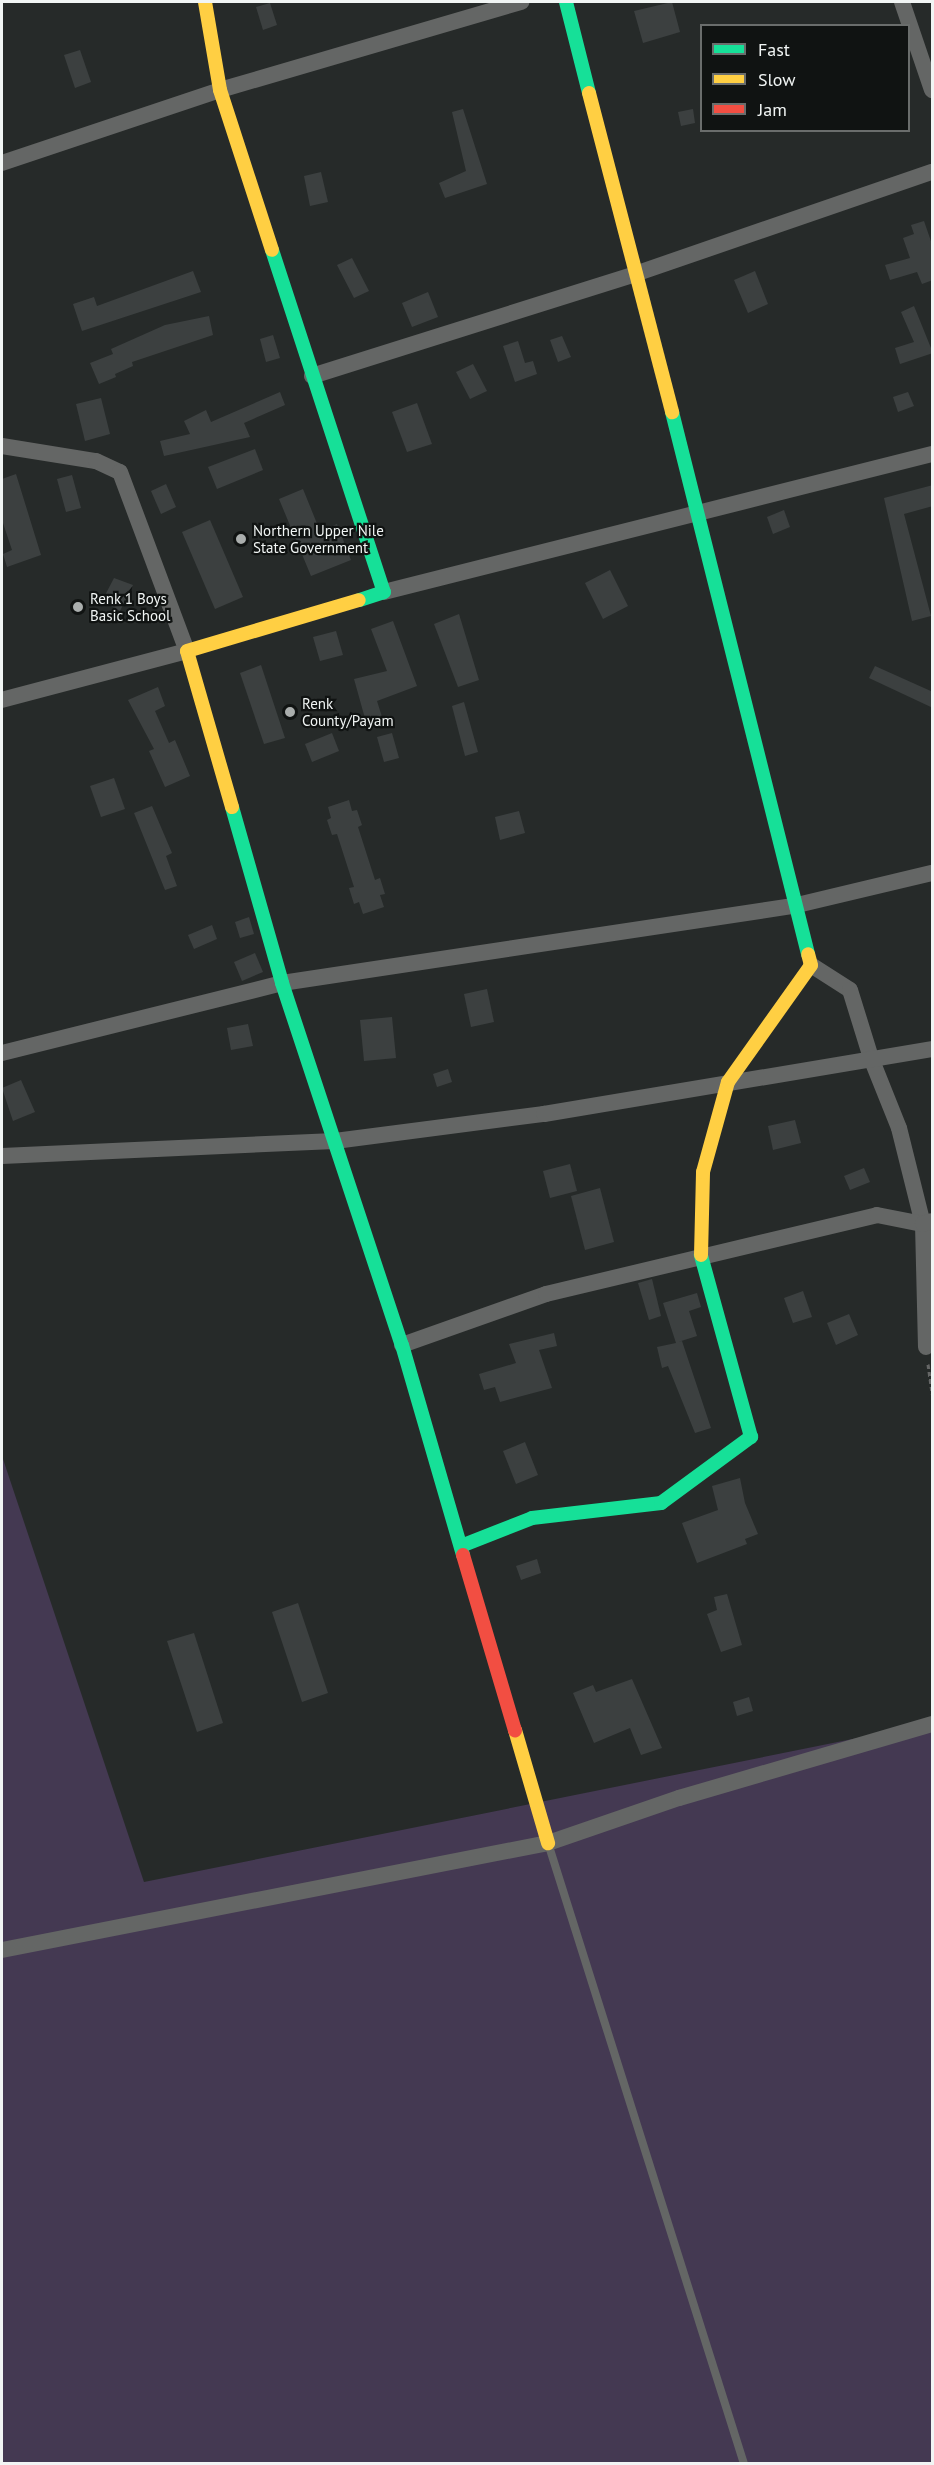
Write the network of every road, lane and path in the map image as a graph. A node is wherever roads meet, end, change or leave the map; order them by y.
1 (206, 2) edge
2 (521, 2) edge
3 (566, 2) edge
4 (902, 2) edge
5 (910, 24) edge
6 (910, 25) edge
7 (220, 90) junction
8 (933, 90) edge
9 (2, 163) edge
10 (933, 172) edge
11 (635, 274) junction
12 (312, 376) junction
13 (2, 446) edge
14 (933, 454) edge
15 (698, 513) junction
16 (384, 592) junction
17 (187, 651) junction
18 (2, 700) edge
19 (933, 873) edge
20 (793, 906) junction
21 (811, 964) junction
22 (282, 983) junction
23 (933, 1049) edge
24 (2, 1053) edge
25 (871, 1058) junction
26 (728, 1082) junction
27 (334, 1141) junction
28 (2, 1156) edge
29 (928, 1222) edge
30 (701, 1257) junction
31 (402, 1345) junction
32 (926, 1347) joint
33 (933, 1394) edge
34 (461, 1546) junction
35 (933, 1724) edge
36 (548, 1843) junction
37 (2, 1950) edge
38 (744, 2463) edge

1 - 7 street
2 - 7 street
3 - 11 street
4 - 5 street
6 - 8 street
7 - 9 street
7 - 12 street
10 - 11 street
11 - 12 street
11 - 15 street
12 - 16 street
13 - 17 street
14 - 15 street
15 - 16 street
15 - 20 street
16 - 17 street
17 - 18 street
17 - 22 street
19 - 20 street
20 - 21 street
20 - 22 street
21 - 25 street
21 - 26 street
22 - 24 street
22 - 27 street
23 - 25 street
25 - 26 street
25 - 29 street
26 - 27 street
26 - 30 street
27 - 28 street
27 - 31 street
29 - 30 street
29 - 32 street
30 - 31 street
30 - 34 street
31 - 34 street
32 - 33 path
34 - 36 street
35 - 36 street
36 - 37 street
36 - 38 lane

